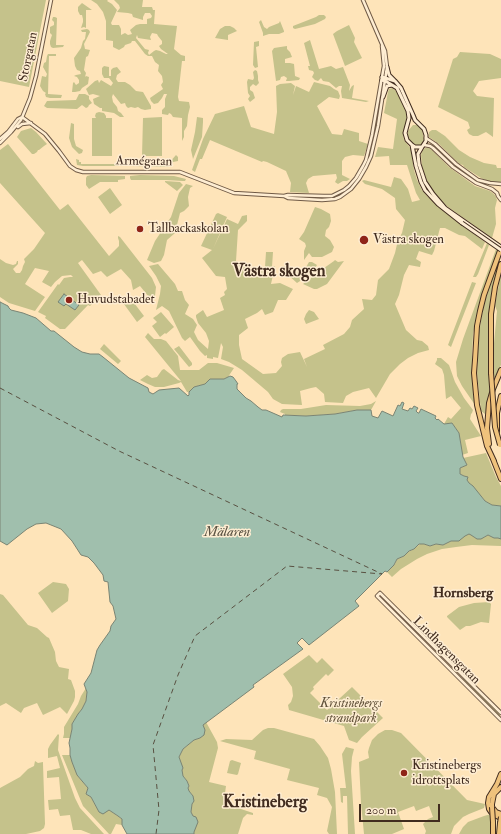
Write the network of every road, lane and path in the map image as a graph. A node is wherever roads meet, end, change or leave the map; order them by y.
1 (51, 0) edge
2 (363, 0) edge
3 (382, 46) junction
4 (387, 67) junction
5 (384, 79) junction
6 (395, 81) junction
7 (392, 84) junction
8 (382, 97) junction
9 (22, 117) junction
10 (31, 123) junction
11 (419, 124) junction
12 (407, 127) junction
13 (11, 132) junction
14 (426, 138) junction
15 (0, 139) edge
16 (0, 143) edge
17 (412, 145) junction
18 (423, 146) junction
19 (369, 156) junction
20 (500, 186) edge
21 (497, 193) junction
22 (501, 200) edge
23 (463, 222) junction
24 (501, 248) edge
25 (501, 264) edge
26 (501, 370) edge
27 (501, 396) edge
28 (500, 447) edge
29 (494, 460) junction
30 (501, 479) edge
31 (501, 713) edge
32 (501, 720) edge
33 (501, 774) edge
34 (500, 788) edge
35 (492, 807) junction
36 (501, 814) edge
37 (501, 817) edge
38 (500, 823) edge
39 (493, 834) edge
40 (499, 834) edge

1 - 9 street, Storgatan
2 - 3 street, Armégatan
3 - 4 street, Armégatan
3 - 5 street, Armégatan
4 - 5 street, Armégatan
4 - 6 main road
5 - 6 main road
5 - 7 main road
5 - 8 street, Armégatan
5 - 19 street, Armégatan
6 - 11 main road
7 - 8 main road
7 - 12 main road
8 - 19 street, Armégatan
9 - 10 street, Armégatan
9 - 13 street, Storgatan
9 - 15 street, Storgatan
10 - 13 street, Storgatan
10 - 19 street, Armégatan
11 - 12 main road
11 - 14 main road
12 - 17 main road
13 - 16 street, Storgatan
14 - 18 main road
14 - 20 street
17 - 18 main road
17 - 23 main road
18 - 21 street
18 - 23 main road
20 - 21 street
21 - 22 street
23 - 24 main road, bridge
24 - 29 highway
25 - 28 highway, bridge
26 - 29 highway
27 - 28 highway, bridge
29 - 30 highway
31 - 32 street, Lindhagensgatan
33 - 37 highway
34 - 35 highway
35 - 36 highway
35 - 39 highway, bridge
37 - 38 highway, bridge
38 - 40 highway

